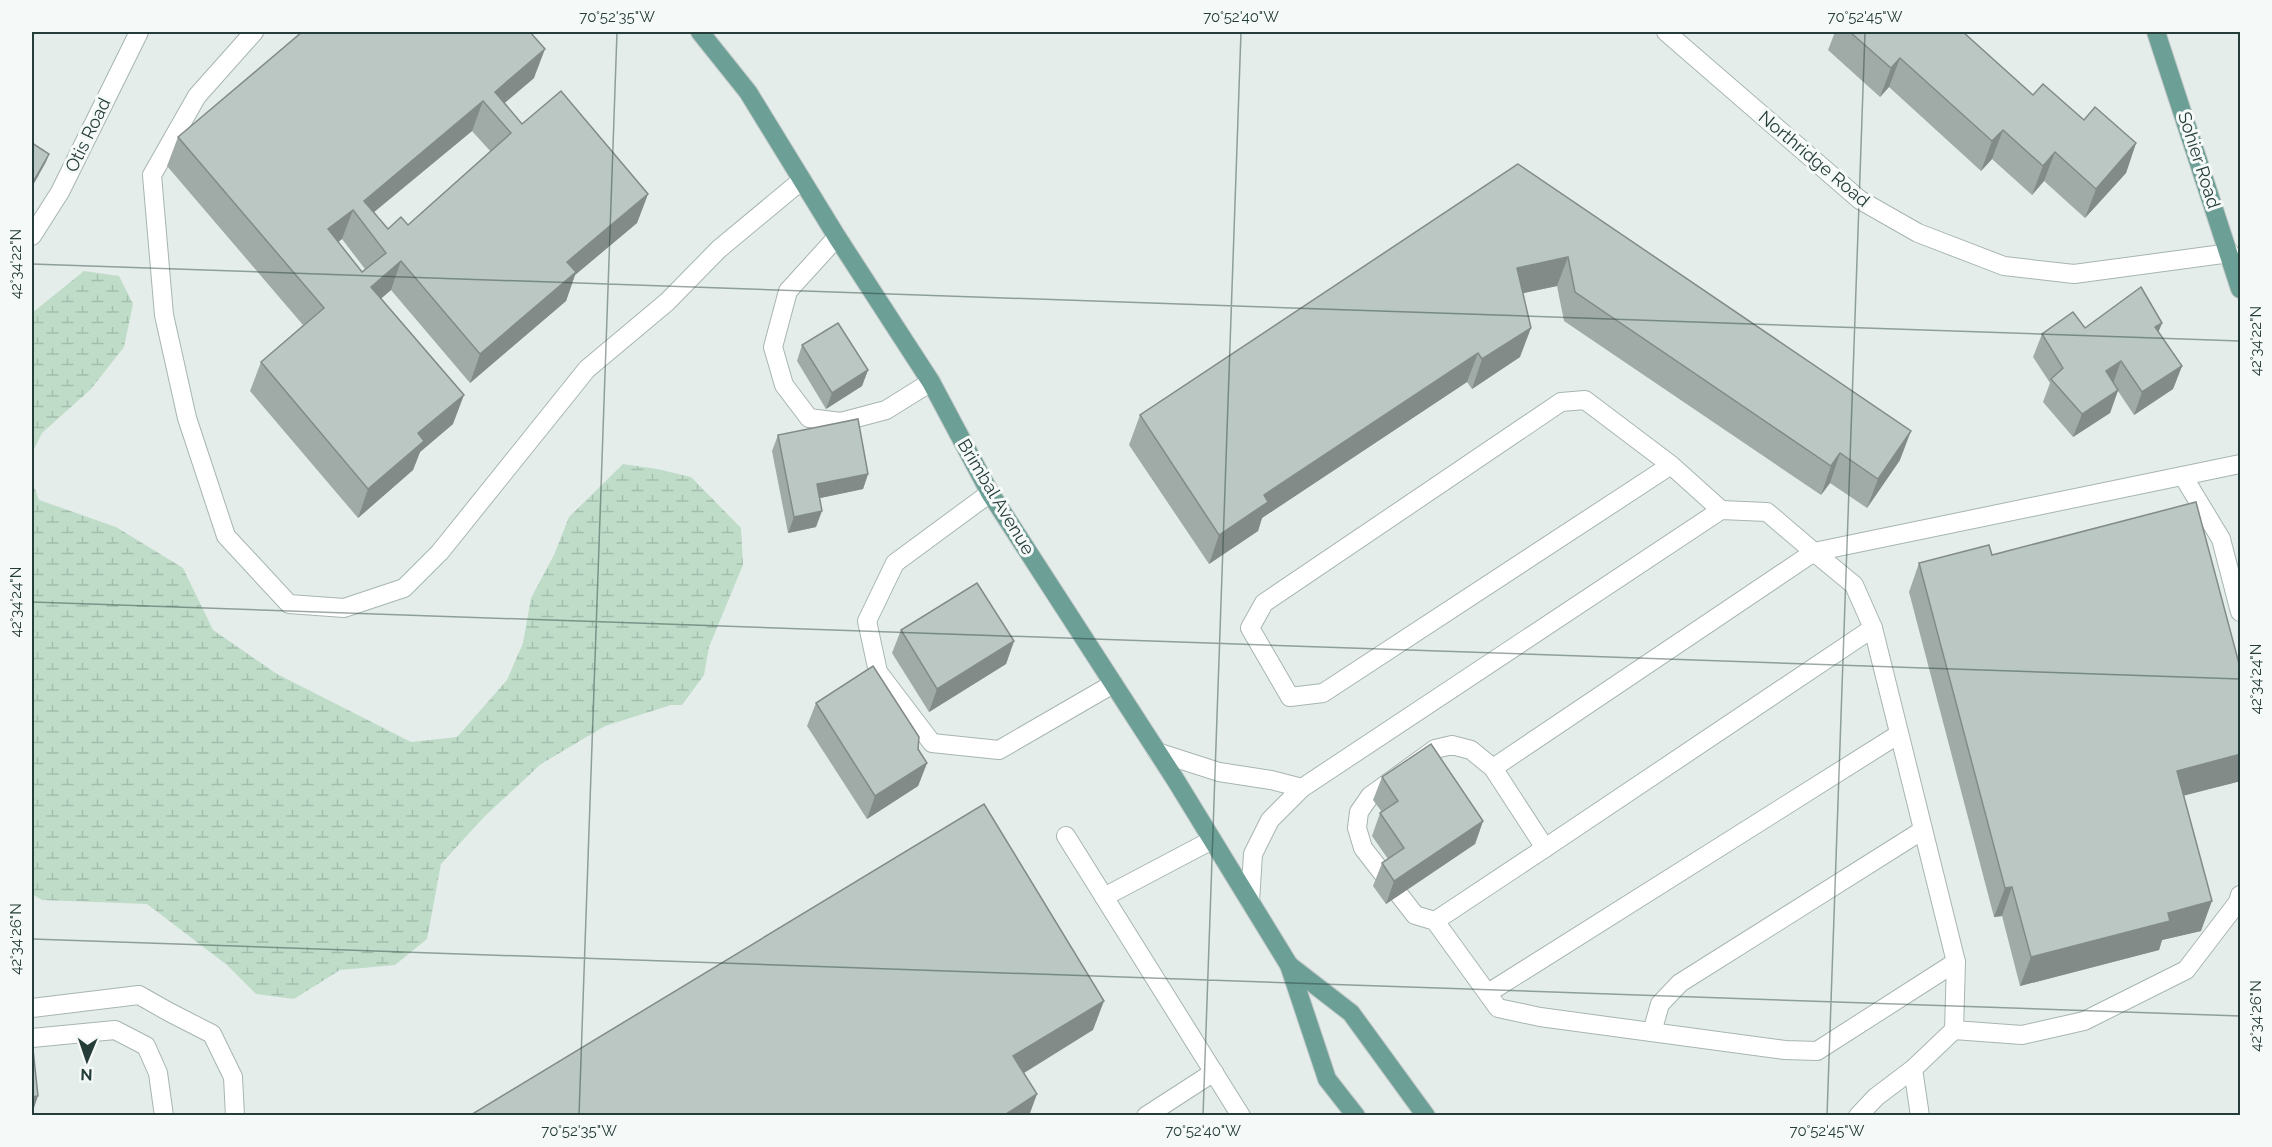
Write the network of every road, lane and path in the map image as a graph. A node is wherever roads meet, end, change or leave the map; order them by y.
1 (139, 32) edge
2 (254, 32) edge
3 (700, 32) edge
4 (1666, 32) edge
5 (2157, 32) edge
6 (802, 180) junction
7 (32, 236) edge
8 (837, 237) junction
9 (2230, 253) junction
10 (2240, 283) edge
11 (931, 382) junction
12 (1671, 465) junction
13 (2241, 465) edge
14 (2183, 476) junction
15 (990, 493) junction
16 (1721, 510) junction
17 (1815, 552) junction
18 (2241, 612) edge
19 (1873, 628) junction
20 (1113, 684) junction
21 (1899, 734) junction
22 (1157, 752) junction
23 (1492, 768) junction
24 (1302, 788) junction
25 (1923, 830) junction
26 (1066, 836) dead end
27 (1212, 840) junction
28 (1545, 848) junction
29 (2241, 895) edge
30 (1104, 897) junction
31 (1250, 902) junction
32 (1435, 921) junction
33 (1956, 962) junction
34 (1289, 965) junction
35 (1488, 993) junction
36 (32, 1008) edge
37 (1954, 1029) junction
38 (1652, 1032) junction
39 (32, 1038) edge
40 (1913, 1069) junction
41 (1214, 1072) junction
42 (164, 1116) edge
43 (234, 1116) edge
44 (1146, 1116) edge
45 (1241, 1116) edge
46 (1356, 1116) edge
47 (1426, 1116) edge
48 (1858, 1116) edge
49 (1920, 1116) edge

1 - 7 street, Otis Road
2 - 6 street
3 - 6 main road, Brimbal Avenue
4 - 9 street, Northridge Road
5 - 9 main road, Sohier Road
6 - 8 main road, Brimbal Avenue
8 - 11 main road, Brimbal Avenue
8 - 11 street
9 - 10 main road, Sohier Road
11 - 15 main road, Brimbal Avenue
12 - 12 street
12 - 16 street
13 - 14 street
14 - 17 street
14 - 18 street
15 - 20 main road, Brimbal Avenue
15 - 20 street
16 - 17 street
16 - 24 street
17 - 19 street
17 - 23 street
19 - 21 street
19 - 28 street
20 - 22 main road, Brimbal Avenue
21 - 25 street
21 - 35 street
22 - 24 street
22 - 27 main road, Brimbal Avenue
23 - 28 street
23 - 32 street
24 - 31 street
25 - 33 street
25 - 38 street
26 - 30 street
27 - 30 street
27 - 31 main road, Brimbal Avenue
28 - 32 street
29 - 37 street
30 - 41 street
31 - 34 main road, Brimbal Avenue
32 - 35 street
33 - 37 street
33 - 38 street
34 - 46 main road
34 - 47 main road
35 - 38 street
36 - 43 street
37 - 40 street
39 - 42 street
40 - 48 street
40 - 49 street
41 - 44 street
41 - 45 street

